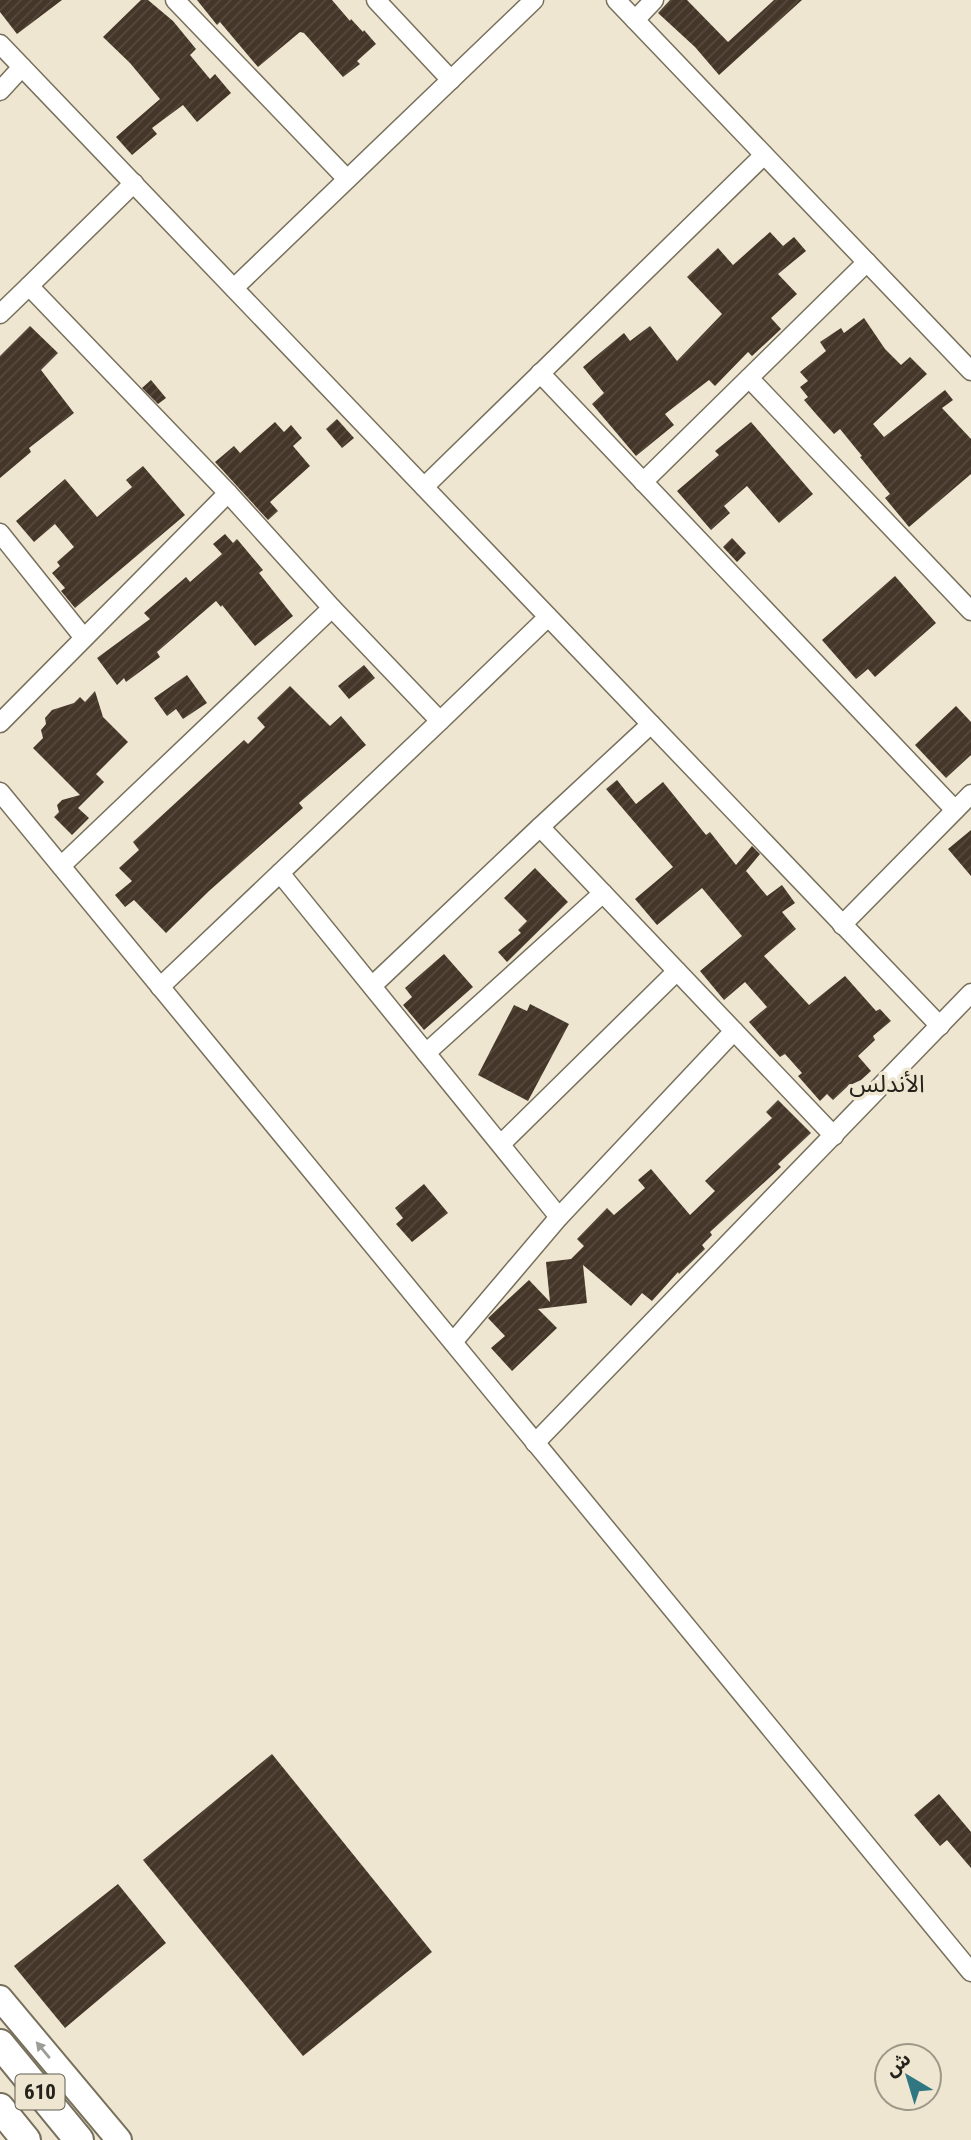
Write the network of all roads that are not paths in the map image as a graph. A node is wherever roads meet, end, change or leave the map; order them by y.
1 (175, 0) edge
2 (376, 0) edge
3 (534, 0) edge
4 (616, 0) edge
5 (654, 0) edge
6 (635, 20) junction
7 (0, 44) edge
8 (22, 67) junction
9 (451, 80) junction
10 (0, 91) edge
11 (764, 155) junction
12 (347, 180) junction
13 (134, 183) junction
14 (867, 262) junction
15 (29, 286) junction
16 (234, 288) junction
17 (0, 314) edge
18 (971, 372) edge
19 (540, 373) junction
20 (749, 378) junction
21 (643, 482) junction
22 (424, 486) junction
23 (228, 493) junction
24 (0, 533) edge
25 (332, 608) junction
26 (971, 611) edge
27 (548, 617) junction
28 (84, 638) junction
29 (440, 721) junction
30 (0, 723) edge
31 (651, 724) junction
32 (0, 792) edge
33 (971, 794) edge
34 (955, 810) junction
35 (540, 827) junction
36 (61, 866) junction
37 (280, 873) junction
38 (603, 893) junction
39 (842, 925) junction
40 (677, 971) junction
41 (372, 986) junction
42 (160, 987) junction
43 (971, 993) edge
44 (940, 1027) junction
45 (734, 1031) junction
46 (426, 1053) junction
47 (834, 1136) junction
48 (500, 1144) junction
49 (559, 1217) junction
50 (453, 1342) junction
51 (536, 1443) junction
52 (971, 1972) edge
53 (0, 1998) edge
54 (0, 2044) edge
55 (0, 2108) edge
56 (26, 2140) edge
57 (79, 2140) edge
58 (118, 2140) edge

1 - 12 street
2 - 9 street
3 - 9 street
4 - 6 street
5 - 6 street
6 - 11 street
7 - 8 street
8 - 10 street
8 - 13 street
9 - 12 street
11 - 14 street
11 - 19 street
12 - 16 street
13 - 15 street
13 - 16 street
14 - 18 street
14 - 20 street
15 - 17 street
15 - 23 street
16 - 22 street
19 - 21 street
19 - 22 street
20 - 21 street
20 - 26 street
21 - 34 street
22 - 27 street
23 - 25 street
23 - 28 street
24 - 28 street
25 - 29 street
25 - 36 street
27 - 29 street
27 - 31 street
28 - 30 street
29 - 37 street
31 - 35 street
31 - 39 street
32 - 36 street
33 - 34 street
34 - 39 street
35 - 38 street
35 - 41 street
36 - 42 street
37 - 41 street
37 - 42 street
38 - 40 street
38 - 46 street
39 - 44 street
40 - 45 street
40 - 48 street
41 - 46 street
42 - 50 street
43 - 44 street
44 - 47 street
45 - 47 street
45 - 49 street
46 - 48 street
47 - 51 street
48 - 49 street
49 - 50 street
50 - 51 street
51 - 52 street
58 -> 53 main road
54 - 57 main road, 610
55 - 56 main road, 610

